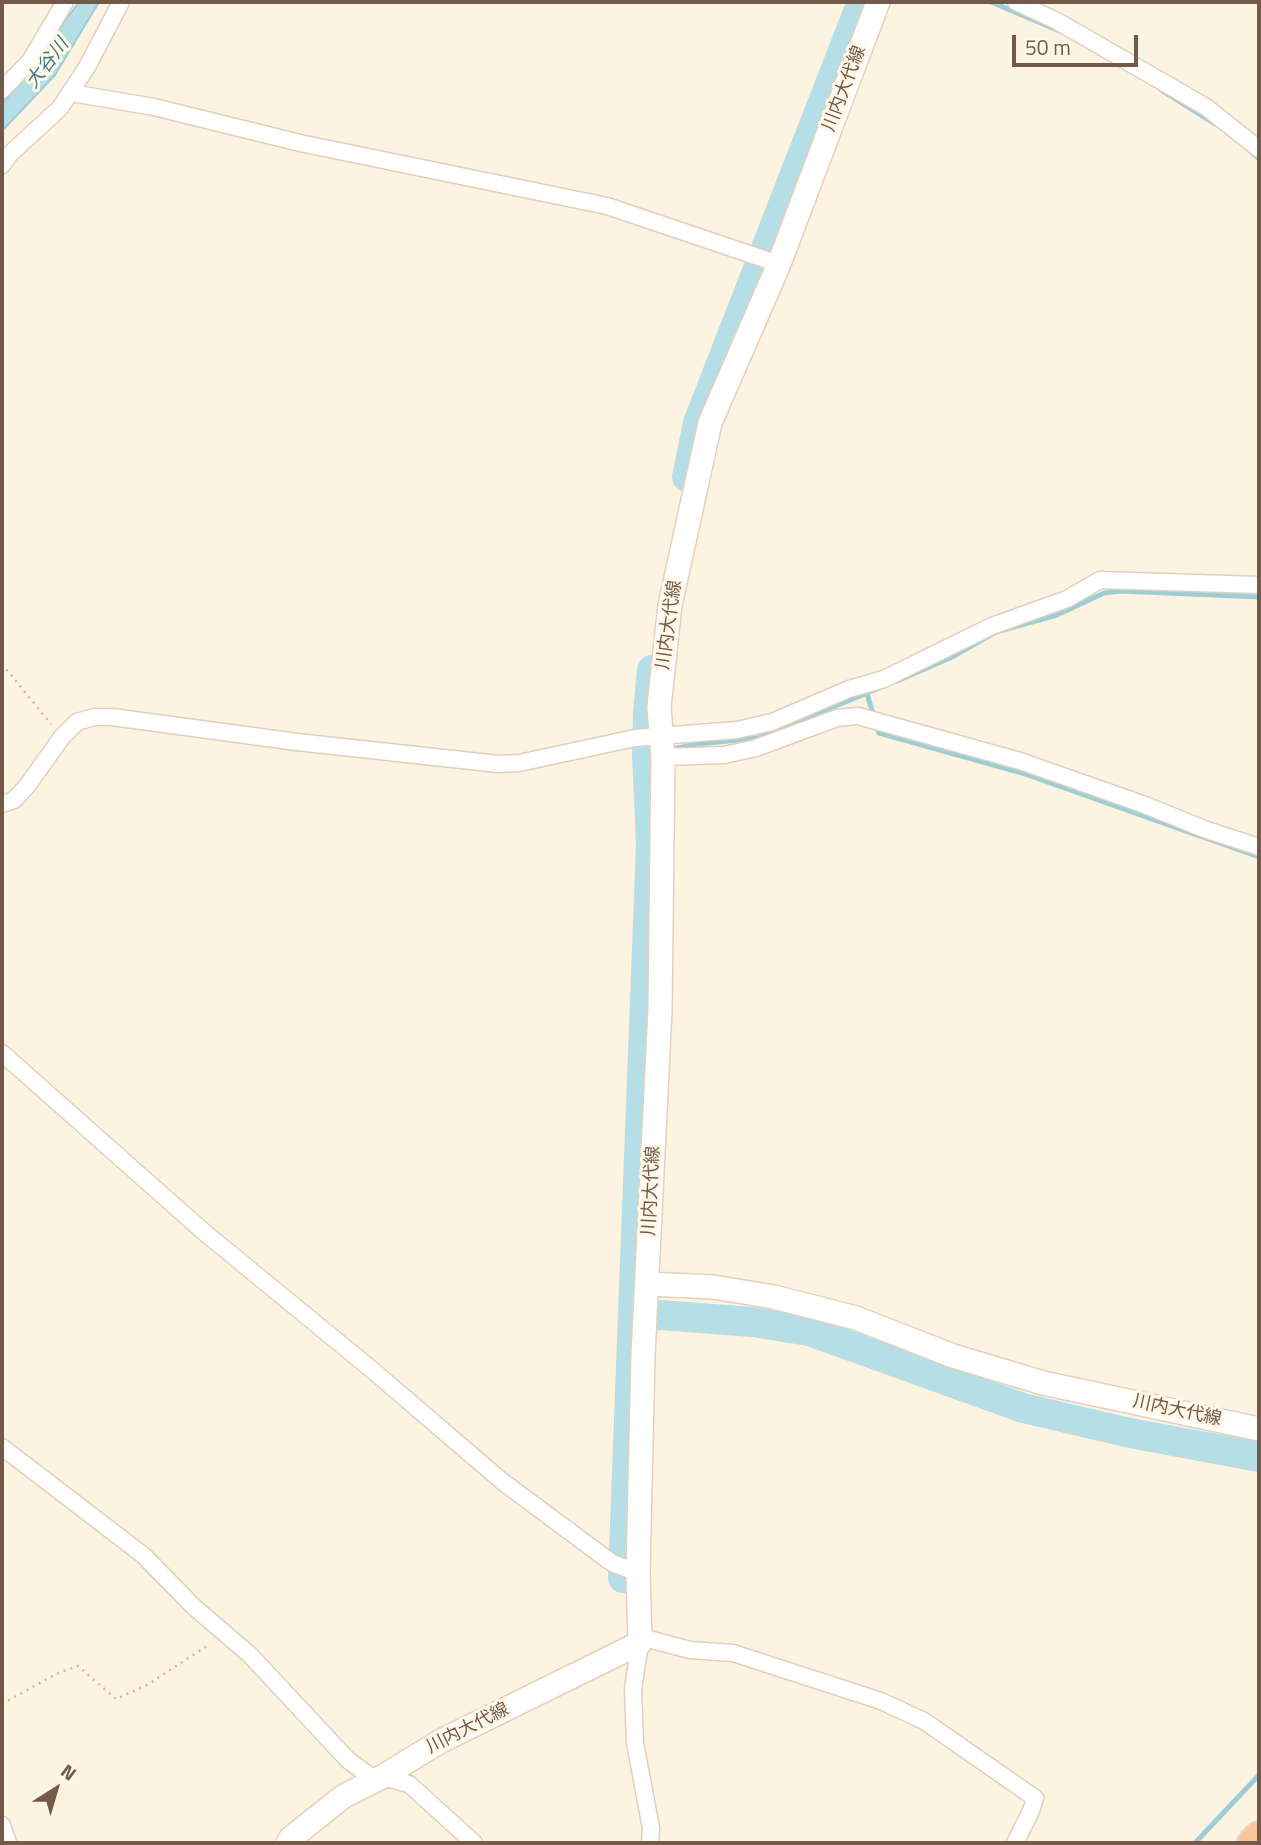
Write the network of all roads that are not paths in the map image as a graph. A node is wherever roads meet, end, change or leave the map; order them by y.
1 (65, 2) edge
2 (121, 2) edge
3 (878, 2) edge
4 (1016, 2) edge
5 (2, 90) edge
6 (71, 93) junction
7 (1259, 149) edge
8 (2, 165) edge
9 (779, 264) junction
10 (1259, 585) edge
11 (660, 745) junction
12 (2, 804) edge
13 (1259, 847) edge
14 (2, 1053) edge
15 (648, 1284) junction
16 (1259, 1429) edge
17 (2, 1447) edge
18 (635, 1572) junction
19 (640, 1640) junction
20 (379, 1779) junction
21 (2, 1825) edge
22 (1259, 1836) edge
23 (8, 1843) edge
24 (288, 1843) edge
25 (474, 1843) edge
26 (650, 1843) edge
27 (1015, 1843) edge
28 (1252, 1843) edge

1 - 5 street
2 - 6 street
3 - 9 main road, 川内大代線
4 - 7 street
6 - 8 street
6 - 9 street
9 - 11 main road, 川内大代線
10 - 11 street
11 - 12 street
11 - 13 street
11 - 15 main road, 川内大代線
14 - 18 street
15 - 16 main road, 川内大代線
15 - 18 main road, 川内大代線
17 - 20 street
18 - 19 main road, 川内大代線
19 - 20 main road, 川内大代線
19 - 26 street
19 - 27 street
20 - 24 main road, 川内大代線
20 - 25 street
21 - 23 street
22 - 28 highway

